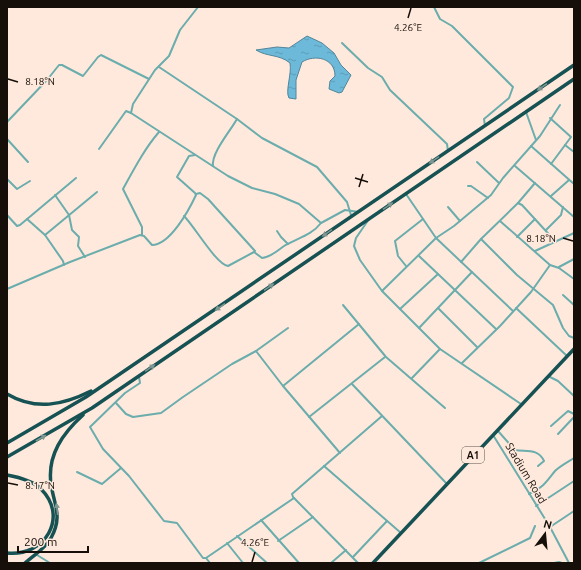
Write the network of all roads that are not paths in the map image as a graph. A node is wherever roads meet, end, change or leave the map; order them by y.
1 (198, 7) edge
2 (434, 7) edge
3 (342, 43) dead end
4 (574, 65) edge
5 (159, 66) junction
6 (149, 79) junction
7 (574, 79) edge
8 (560, 105) dead end
9 (526, 112) junction
10 (131, 113) junction
11 (550, 118) junction
12 (237, 119) junction
13 (7, 122) edge
14 (485, 126) junction
15 (159, 132) junction
16 (7, 139) edge
17 (571, 139) junction
18 (536, 140) junction
19 (574, 141) edge
20 (565, 144) junction
21 (530, 146) junction
22 (99, 149) dead end
23 (448, 151) junction
24 (574, 152) edge
25 (195, 154) junction
26 (28, 162) dead end
27 (477, 162) dead end
28 (551, 164) junction
29 (213, 166) junction
30 (515, 166) junction
31 (76, 178) dead end
32 (7, 179) edge
33 (569, 180) junction
34 (30, 181) dead end
35 (499, 183) junction
36 (535, 183) junction
37 (574, 184) edge
38 (468, 186) dead end
39 (97, 192) dead end
40 (196, 194) junction
41 (406, 194) junction
42 (55, 195) junction
43 (551, 196) junction
44 (488, 198) junction
45 (518, 203) junction
46 (448, 207) dead end
47 (563, 207) junction
48 (349, 209) junction
49 (359, 212) junction
50 (7, 215) edge
51 (69, 215) junction
52 (184, 216) junction
53 (574, 216) edge
54 (352, 217) junction
55 (370, 218) junction
56 (27, 219) junction
57 (423, 219) junction
58 (535, 219) junction
59 (500, 220) junction
60 (460, 221) junction
61 (321, 223) junction
62 (546, 230) junction
63 (277, 231) dead end
64 (574, 233) edge
65 (45, 235) junction
66 (142, 235) junction
67 (516, 237) junction
68 (436, 238) junction
69 (481, 239) junction
70 (556, 242) junction
71 (288, 244) junction
72 (255, 251) junction
73 (534, 251) junction
74 (419, 256) junction
75 (85, 257) junction
76 (574, 259) edge
77 (462, 262) junction
78 (64, 265) junction
79 (550, 265) junction
80 (406, 266) junction
81 (559, 268) junction
82 (472, 272) junction
83 (438, 274) junction
84 (574, 279) edge
85 (7, 289) edge
86 (533, 289) junction
87 (455, 290) junction
88 (382, 291) junction
89 (563, 295) dead end
90 (343, 305) dead end
91 (574, 305) edge
92 (438, 308) junction
93 (516, 308) junction
94 (400, 309) junction
95 (513, 312) junction
96 (359, 324) junction
97 (288, 328) dead end
98 (419, 328) junction
99 (496, 329) junction
100 (574, 338) edge
101 (477, 347) junction
102 (440, 348) junction
103 (574, 349) edge
104 (256, 351) junction
105 (567, 356) junction
106 (386, 357) junction
107 (462, 363) junction
108 (139, 376) junction
109 (548, 376) junction
110 (412, 378) junction
111 (352, 385) junction
112 (101, 386) junction
113 (283, 386) junction
114 (7, 394) edge
115 (574, 396) edge
116 (116, 403) junction
117 (522, 404) junction
118 (92, 408) junction
119 (445, 408) dead end
120 (382, 416) junction
121 (574, 416) edge
122 (309, 417) junction
123 (551, 426) dead end
124 (497, 430) junction
125 (493, 434) junction
126 (558, 434) dead end
127 (7, 443) edge
128 (340, 453) junction
129 (7, 457) edge
130 (574, 458) edge
131 (324, 466) junction
132 (538, 466) dead end
133 (121, 468) junction
134 (77, 472) dead end
135 (7, 475) edge
136 (574, 481) edge
137 (447, 484) junction
138 (529, 494) junction
139 (294, 498) junction
140 (536, 506) junction
141 (574, 511) edge
142 (313, 517) junction
143 (261, 520) junction
144 (387, 521) junction
145 (535, 526) dead end
146 (550, 527) junction
147 (401, 533) junction
148 (237, 536) junction
149 (278, 542) junction
150 (226, 543) junction
151 (346, 550) junction
152 (7, 553) edge
153 (37, 555) junction
154 (206, 558) junction
155 (353, 558) junction
156 (485, 562) edge
157 (25, 563) edge
158 (50, 563) edge
159 (210, 563) edge
160 (243, 563) edge
161 (267, 563) edge
162 (299, 563) edge
163 (331, 563) edge
164 (358, 563) edge
165 (373, 563) edge
166 (479, 563) edge
167 (554, 563) edge
168 (562, 563) edge
169 (570, 563) edge

1 - 5 street
2 - 14 street
3 - 23 street
4 -> 14 highway
5 - 6 street
5 - 12 street
6 - 10 street
6 - 13 street
7 - 9 highway
8 - 11 street
9 - 18 street
9 - 41 highway
10 - 15 street
10 - 22 street
11 - 17 street
11 - 18 street
12 - 29 street
12 - 48 street
14 - 23 highway
15 - 25 street
15 - 66 street
16 - 26 street
17 - 19 street
17 - 20 street
18 - 21 street
20 - 24 street
20 - 28 street
21 - 28 street
21 - 30 street
23 -> 49 highway
25 - 29 street
25 - 40 street
27 - 35 street
28 - 33 street
29 - 61 street
30 - 35 street
30 - 36 street
31 - 42 street
32 - 34 street
33 - 37 street
33 - 43 street
35 - 44 street
36 - 43 street
36 - 45 street
38 - 44 street
39 - 51 street
40 - 52 street
40 - 72 street
55 -> 41 highway
41 - 57 street
42 - 51 street
42 - 56 street
43 - 47 street
44 - 60 street
45 - 58 street
45 - 59 street
46 - 60 street
47 - 53 street
47 - 62 street
48 - 49 street
48 - 54 street
48 - 61 street
49 - 54 highway
50 - 56 street
51 - 65 street
51 - 75 street
52 - 66 street
52 - 72 street
54 -> 112 highway
55 - 88 street
108 -> 55 highway
56 - 65 street
57 - 68 street
57 - 80 street
58 - 62 street
58 - 67 street
59 - 67 street
59 - 69 street
60 - 68 street
61 - 71 street
62 - 70 street
63 - 71 street
64 - 70 street
65 - 78 street
66 - 75 street
67 - 73 street
68 - 74 street
68 - 77 street
69 - 77 street
69 - 86 street
70 - 73 street
71 - 72 street
73 - 79 street
74 - 80 street
74 - 83 street
75 - 78 street
76 - 81 street
77 - 82 street
78 - 85 street
79 - 81 street
79 - 86 street
80 - 88 street
81 - 84 street
82 - 87 street
82 - 95 street
83 - 87 street
83 - 94 street
86 - 93 street
86 - 100 street
87 - 92 street
87 - 99 street
88 - 94 street
89 - 91 street
90 - 96 street
92 - 98 street
92 - 101 street
93 - 95 street
93 - 105 street
94 - 98 street
95 - 99 street
96 - 106 street
96 - 113 street
97 - 104 street
98 - 102 street
99 - 101 street
101 - 107 street
102 - 107 street
102 - 110 street
103 - 105 highway, A1
104 - 113 street
104 - 116 street
105 - 109 highway, A1
106 - 110 street
106 - 111 street
107 - 117 street
108 - 116 street
108 - 118 highway
109 - 115 street
109 - 117 highway, A1
110 - 119 street
111 - 120 street
111 - 122 street
112 - 114 highway
112 - 127 highway
113 - 122 street
116 - 133 street
117 - 124 highway, A1
129 -> 118 highway
153 -> 118 highway
120 - 128 street
120 - 137 street
121 - 123 street
121 - 126 street
122 - 128 street
124 - 125 highway, A1
124 - 132 street
125 - 137 highway, A1
125 - 138 street, Stadium Road
128 - 131 street
130 - 138 street
131 - 139 street
131 - 144 street
133 - 134 street
133 - 154 street
135 - 152 highway
136 - 140 street
137 - 147 highway, A1
138 - 140 street, Stadium Road
139 - 142 street
139 - 143 street
140 - 146 street, Stadium Road
141 - 146 street
142 - 149 street
142 - 151 street
143 - 148 street
143 - 149 street
144 - 147 street
144 - 155 street
145 - 156 street
146 - 169 street, Stadium Road
147 - 165 highway, A1
148 - 150 street
148 - 161 street
149 - 162 street
150 - 154 street
150 - 160 street
151 - 155 street
151 - 163 street
153 - 157 highway
153 - 158 street
154 - 159 street
155 - 164 street
156 - 166 street
167 - 168 street

